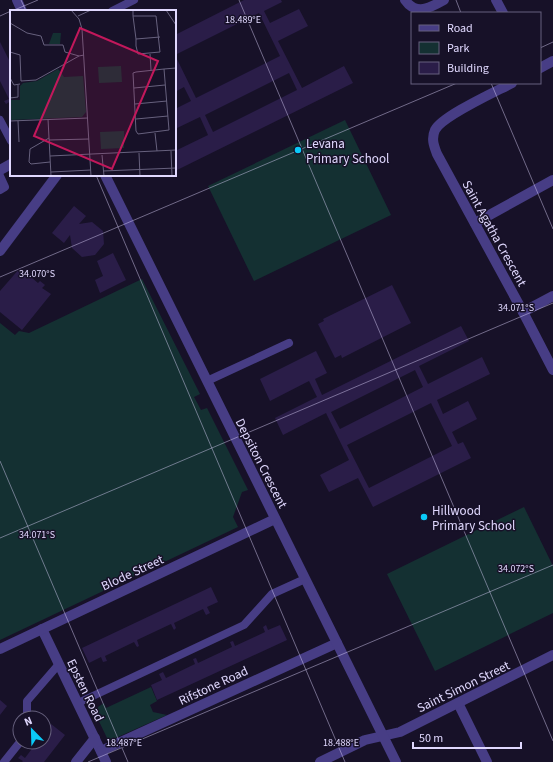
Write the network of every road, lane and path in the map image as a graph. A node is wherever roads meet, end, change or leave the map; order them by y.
1 (17, 0) edge
2 (134, 0) edge
3 (405, 0) edge
4 (444, 0) edge
5 (496, 0) edge
6 (22, 10) edge
7 (114, 10) edge
8 (502, 12) edge
9 (553, 61) edge
10 (541, 67) edge
11 (510, 84) edge
12 (0, 120) edge
13 (10, 139) edge
14 (10, 165) edge
15 (0, 170) edge
16 (0, 176) edge
17 (56, 176) edge
18 (105, 176) edge
19 (553, 180) edge
20 (0, 190) edge
21 (475, 223) junction
22 (0, 251) edge
23 (553, 296) edge
24 (523, 312) junction
25 (289, 343) dead end
26 (553, 370) edge
27 (206, 381) junction
28 (275, 518) junction
29 (305, 579) junction
30 (42, 629) junction
31 (337, 643) junction
32 (0, 649) edge
33 (553, 655) edge
34 (59, 664) junction
35 (78, 703) junction
36 (458, 703) junction
37 (28, 710) edge
38 (383, 736) junction
39 (95, 738) junction
40 (14, 750) edge
41 (101, 751) junction
42 (4, 762) edge
43 (76, 762) edge
44 (106, 762) edge
45 (320, 762) edge
46 (396, 762) edge
47 (487, 762) edge

1 - 6 street
2 - 7 lane
3 - 4 street
5 - 8 street
9 - 10 street
11 - 21 street, Saint Agatha Crescent
12 - 13 lane
14 - 15 street
16 - 20 lane
17 - 22 street
18 - 27 street, Depsiton Crescent
19 - 21 street
21 - 24 street, Saint Agatha Crescent
23 - 24 street
24 - 26 street, Saint Agatha Crescent
25 - 27 lane
27 - 28 street, Depsiton Crescent
28 - 29 street, Depsiton Crescent
28 - 30 street, Blode Street
29 - 31 street, Depsiton Crescent
29 - 35 lane
30 - 32 street, Blode Street
30 - 34 street, Epsten Road
31 - 38 street, Depsiton Crescent
31 - 41 street, Rifstone Road
33 - 36 street, Saint Simon Street
34 - 35 street, Epsten Road
34 - 37 lane
35 - 39 street, Epsten Road
36 - 38 street, Saint Simon Street
36 - 47 street
38 - 45 street, Saint Simon Street
38 - 46 street, Depsiton Crescent
39 - 41 street, Epsten Road
39 - 43 street
40 - 42 lane
41 - 44 street, Epsten Road

